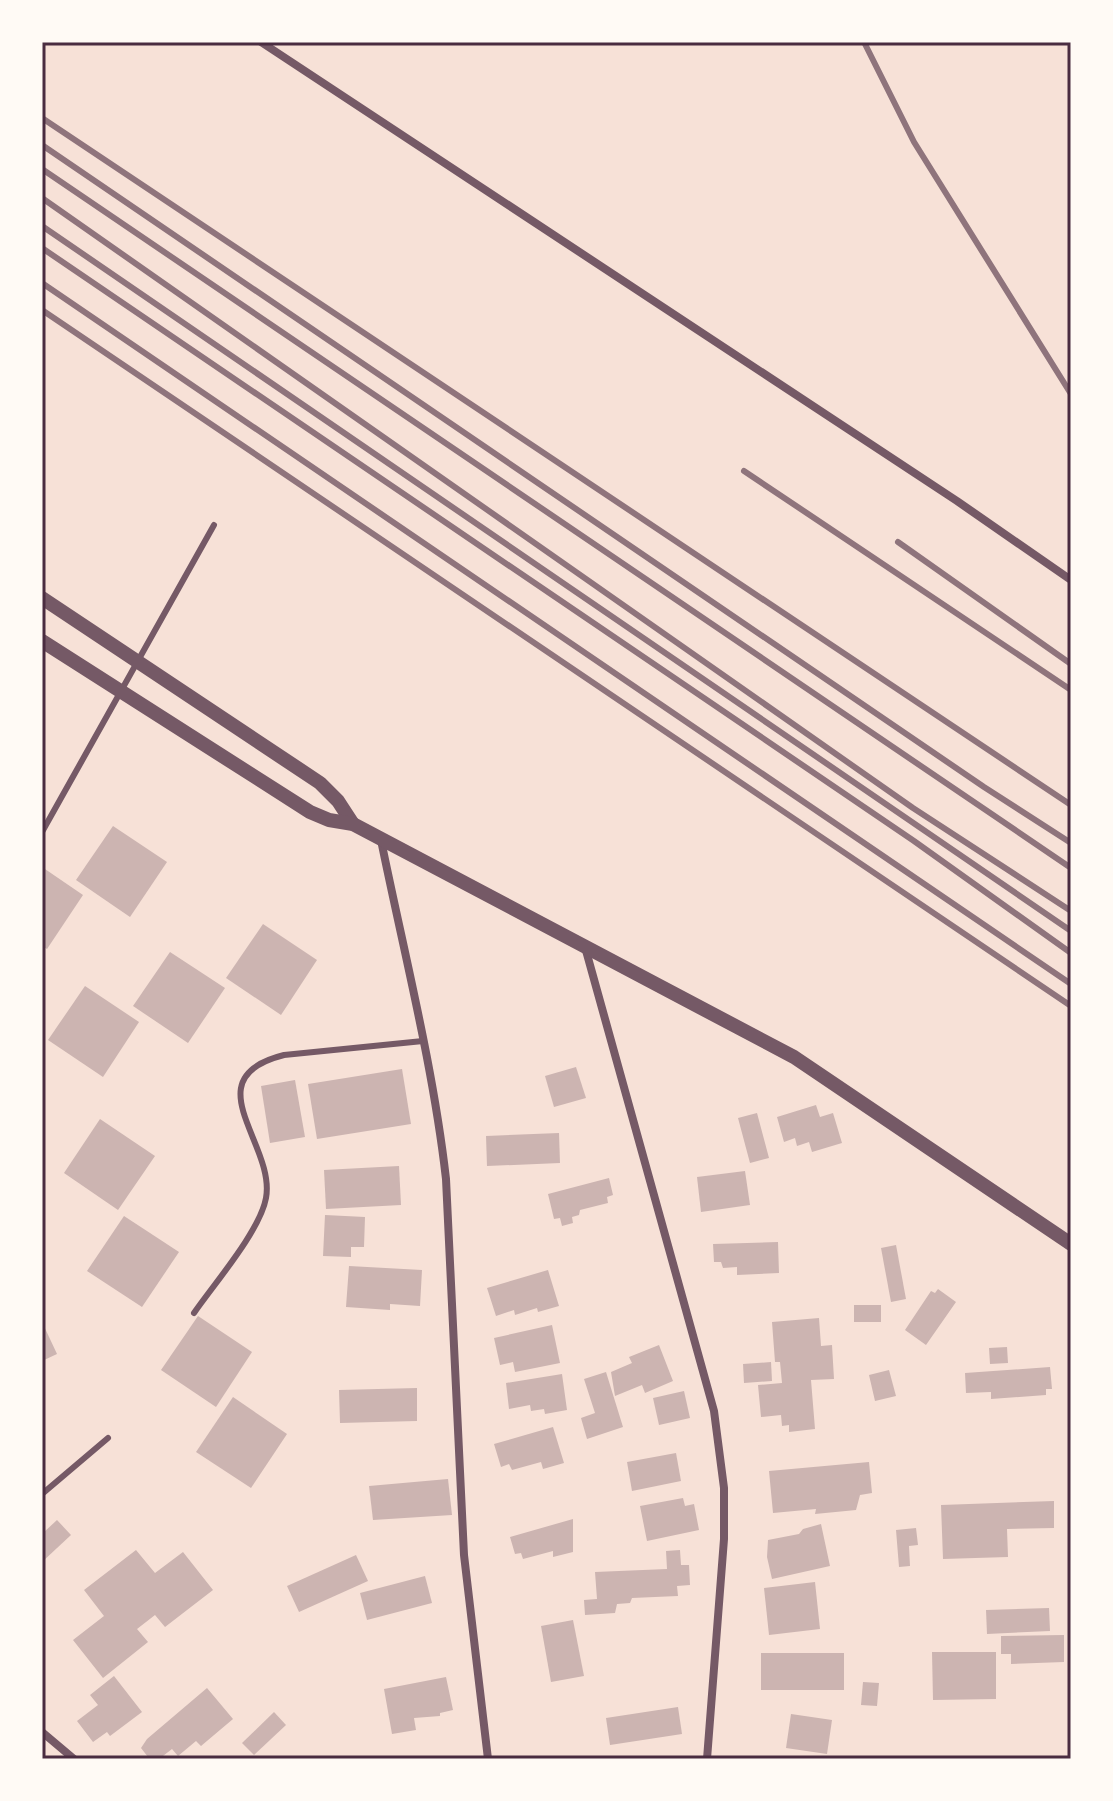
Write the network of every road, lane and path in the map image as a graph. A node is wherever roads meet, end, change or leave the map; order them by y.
1 (261, 42) edge
2 (214, 525) dead end
3 (1067, 573) edge
4 (1071, 580) edge
5 (42, 598) edge
6 (42, 641) edge
7 (353, 824) junction
8 (42, 832) edge
9 (381, 840) junction
10 (584, 944) junction
11 (423, 1041) junction
12 (1071, 1244) edge
13 (194, 1313) dead end
14 (108, 1438) dead end
15 (42, 1494) edge
16 (42, 1732) edge
17 (74, 1759) edge
18 (488, 1759) edge
19 (707, 1759) edge

1 - 3 street
2 - 8 lane
3 - 4 street
5 - 7 street
6 - 7 street
7 - 9 street
9 - 10 street
9 - 11 street
10 - 12 street
10 - 19 street
11 - 13 lane
11 - 18 street
14 - 15 lane
16 - 17 street

